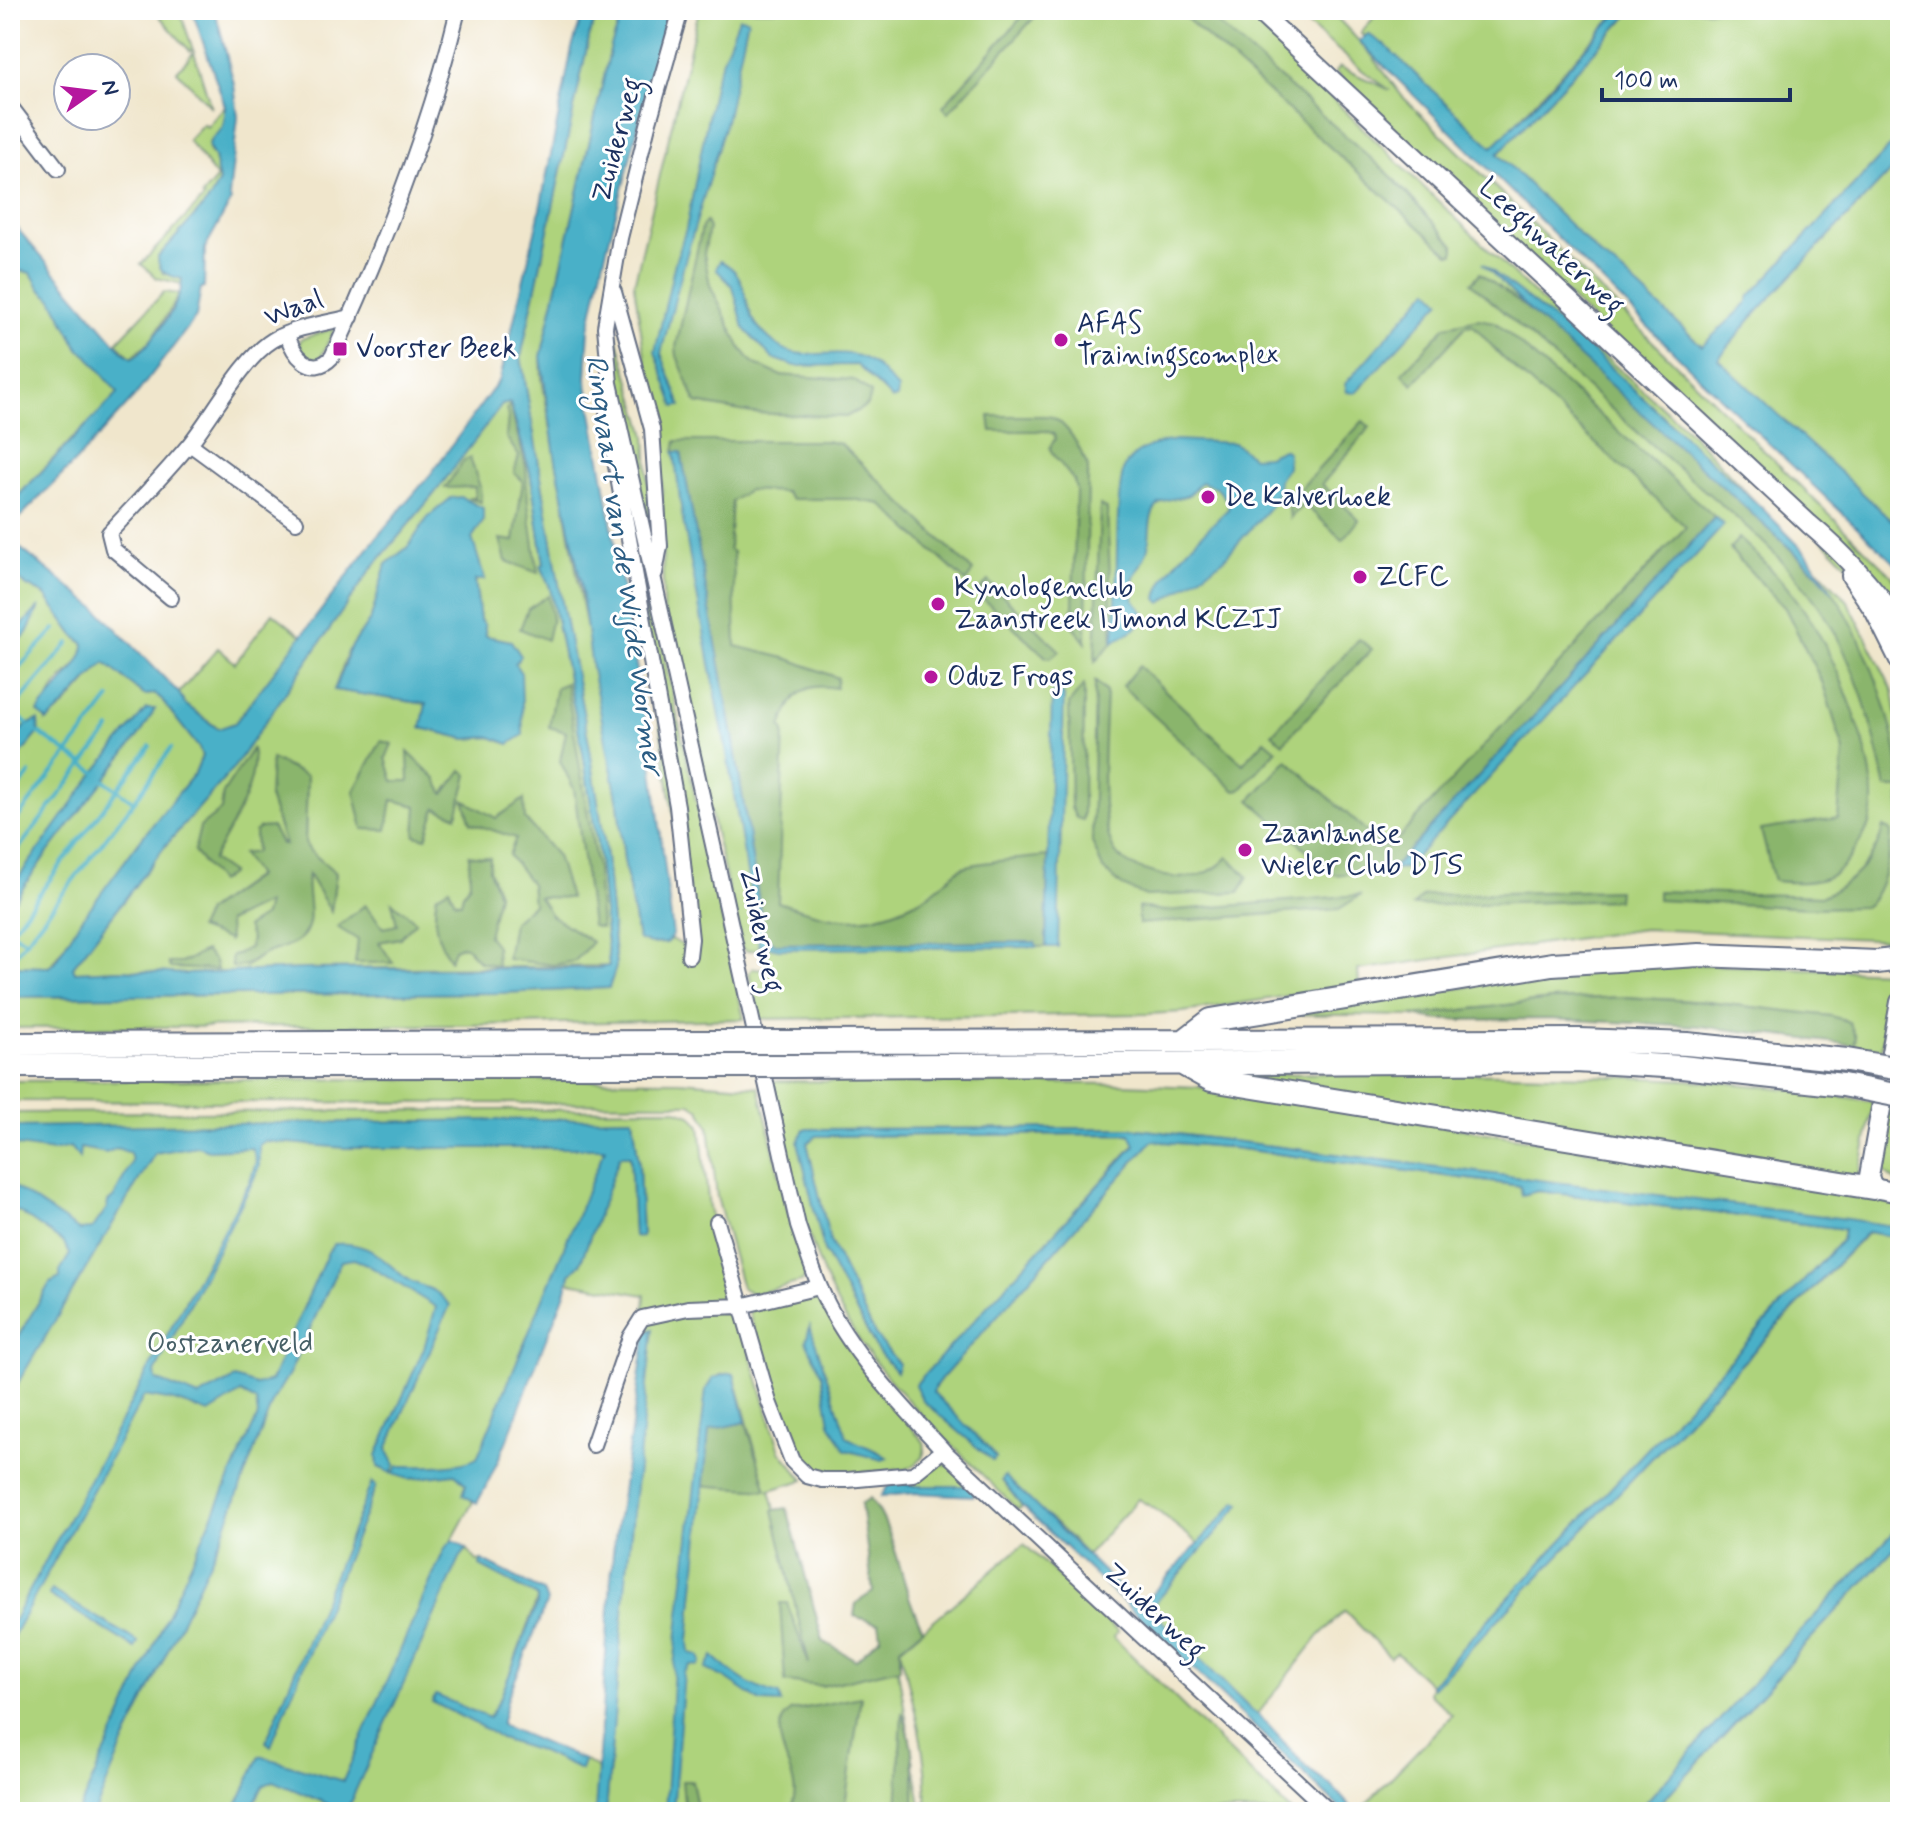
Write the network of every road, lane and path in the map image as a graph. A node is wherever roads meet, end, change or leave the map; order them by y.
1 (458, 10) edge
2 (681, 10) edge
3 (1257, 10) edge
4 (10, 106) edge
5 (58, 169) dead end
6 (612, 285) junction
7 (351, 317) junction
8 (287, 334) junction
9 (610, 383) junction
10 (190, 444) junction
11 (296, 522) dead end
12 (1809, 524) junction
13 (654, 582) junction
14 (171, 598) dead end
15 (1900, 624) edge
16 (1900, 662) edge
17 (689, 956) dead end
18 (1900, 959) edge
19 (1900, 1002) edge
20 (1185, 1040) junction
21 (10, 1044) edge
22 (1183, 1064) junction
23 (10, 1066) edge
24 (1900, 1069) edge
25 (1900, 1096) edge
26 (1873, 1188) junction
27 (1900, 1193) edge
28 (717, 1222) dead end
29 (819, 1287) junction
30 (741, 1306) junction
31 (593, 1445) dead end
32 (943, 1450) junction
33 (1330, 1812) edge

1 - 7 street, Waal
2 - 6 street, Zuiderweg
3 - 12 main road, Leeghwaterweg
4 - 5 street
6 - 9 street, Zuiderweg
6 - 13 street, Zuiderweg
7 - 8 street, Waal
7 - 8 street
8 - 10 street, Waal
9 - 13 street, Zuiderweg
9 - 17 street, Zuiderweg
10 - 11 street
10 - 14 street, Waal
12 - 15 main road, Leeghwaterweg
12 - 16 main road, Leeghwaterweg
13 - 29 street, Zuiderweg
18 - 20 highway
19 - 26 main road
20 - 21 highway, bridge
20 - 24 highway, bridge
22 - 23 highway, bridge
22 - 25 highway, bridge
22 - 26 highway
26 - 27 main road
28 - 30 street
29 - 30 street
29 - 32 street, Zuiderweg
30 - 31 street
30 - 32 street
32 - 33 street, Zuiderweg

